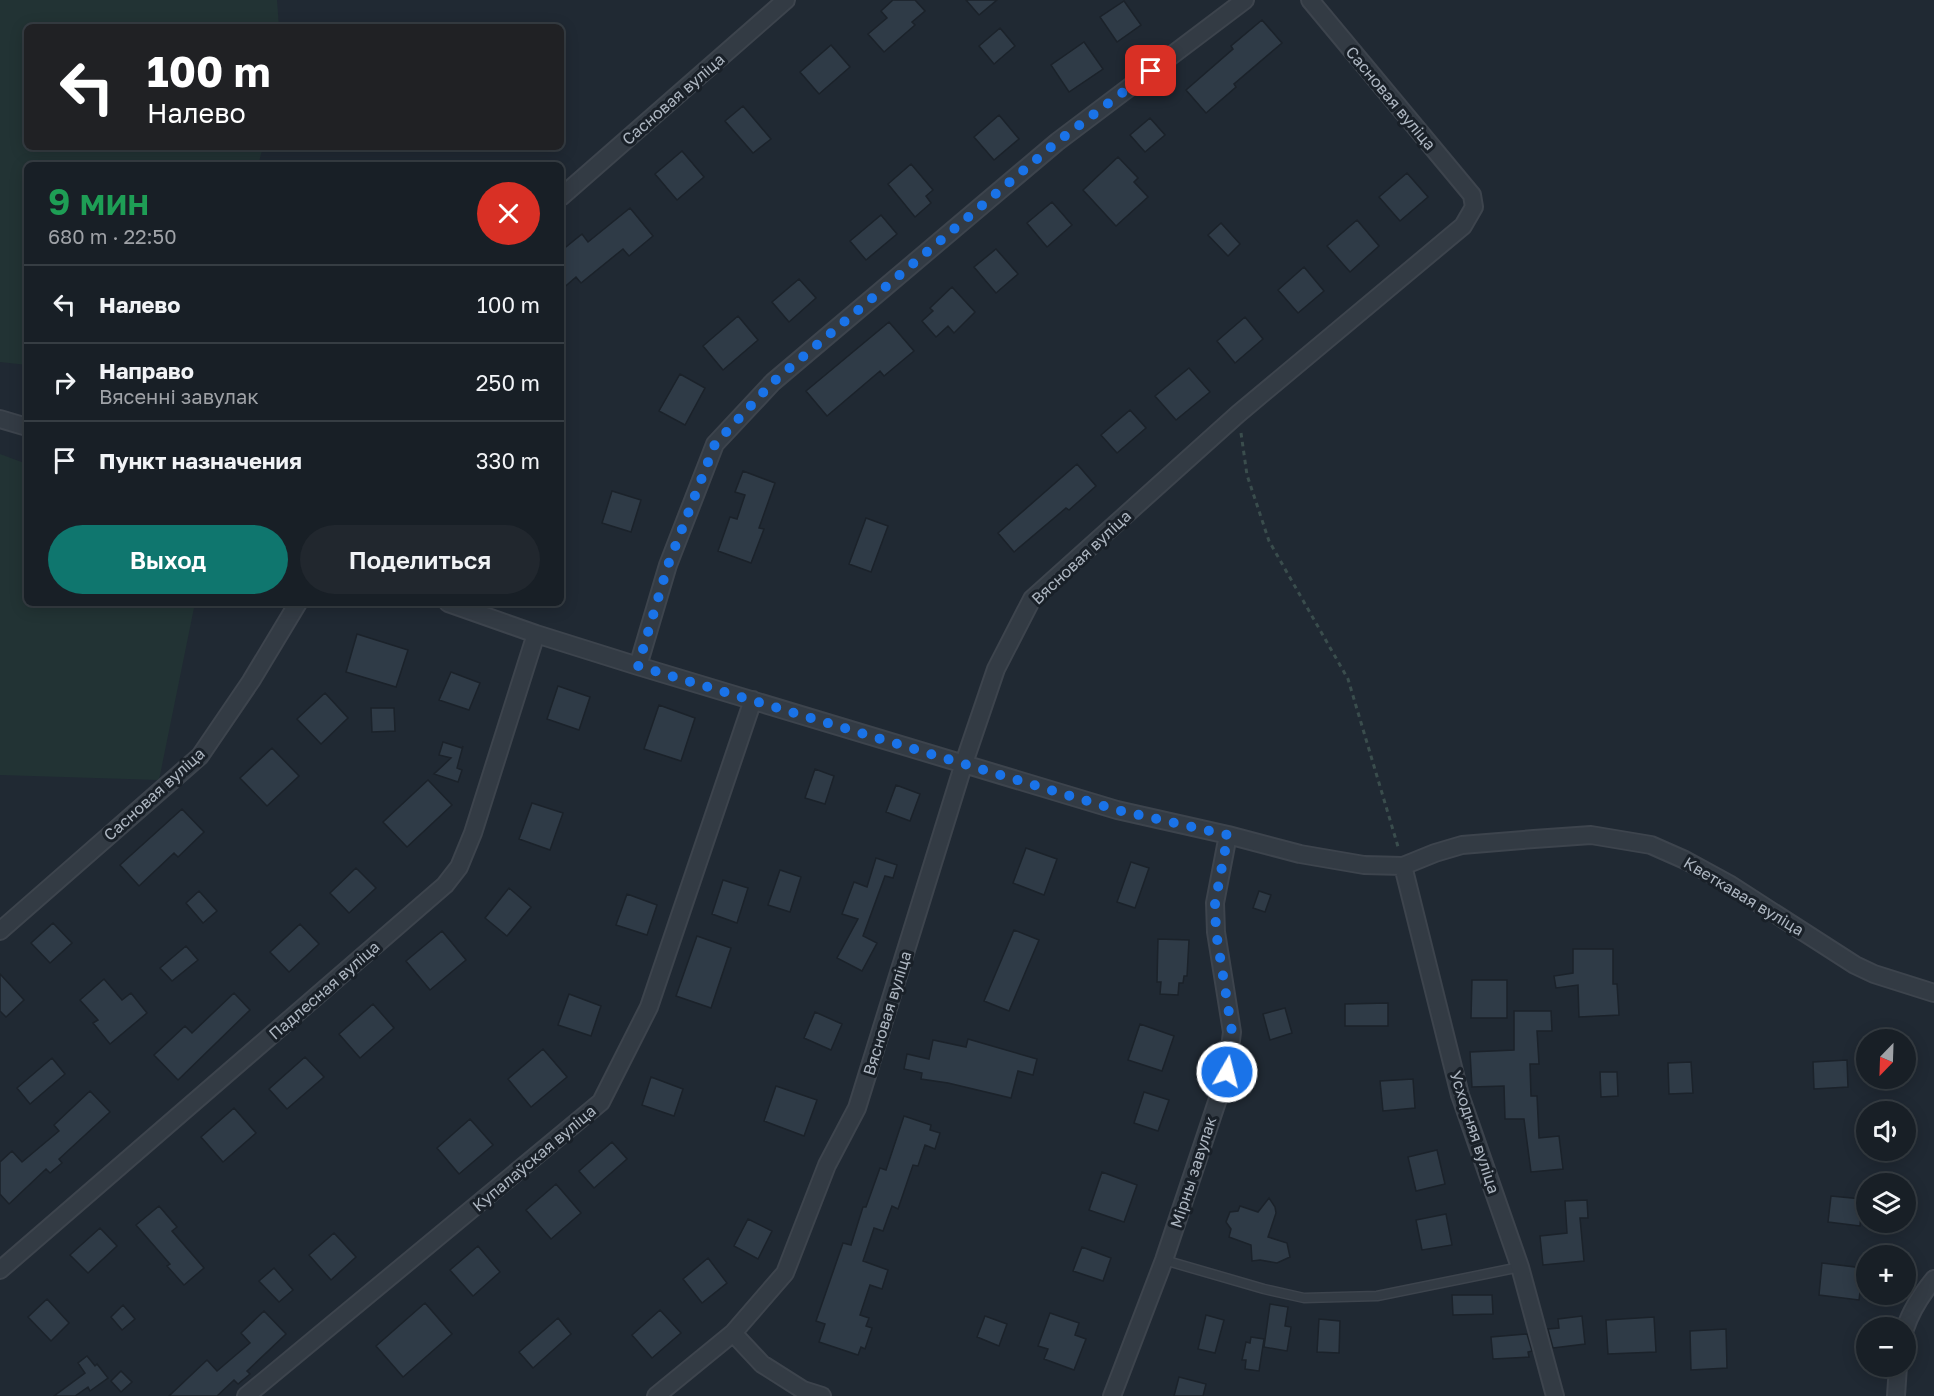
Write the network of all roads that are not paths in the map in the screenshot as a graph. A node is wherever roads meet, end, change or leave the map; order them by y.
1 (786, 0) edge
2 (1245, 0) edge
3 (1310, 0) edge
4 (564, 194) edge
5 (1472, 195) joint
6 (0, 419) edge
7 (24, 426) edge
8 (296, 606) edge
9 (457, 606) edge
10 (536, 634) junction
11 (638, 666) junction
12 (753, 700) junction
13 (964, 763) junction
14 (1228, 835) junction
15 (1403, 866) junction
16 (0, 931) edge
17 (1934, 993) edge
18 (1164, 1260) junction
19 (1520, 1268) junction
20 (0, 1270) edge
21 (1934, 1279) edge
22 (1909, 1317) edge
23 (733, 1333) junction
24 (1897, 1377) edge
25 (246, 1396) edge
26 (656, 1396) edge
27 (822, 1396) edge
28 (1112, 1396) edge
29 (1555, 1396) edge
30 (1896, 1396) edge

1 - 4 street, Сасновая вуліца
2 - 11 street
3 - 5 street, Сасновая вуліца
5 - 13 street, Вясновая вуліца
6 - 7 street
8 - 16 street, Сасновая вуліца
9 - 10 street
10 - 11 street
10 - 20 street, Падлесная вуліца
11 - 12 street
12 - 13 street
12 - 25 street, Купалаўская вуліца
13 - 14 street
13 - 23 street, Вясновая вуліца
14 - 15 street
14 - 18 street, Мірны завулак
15 - 17 street, Кветкавая вуліца
15 - 19 street, Усходняя вуліца
18 - 19 lane
18 - 28 street, Мірны завулак
19 - 29 street, Усходняя вуліца
21 - 22 street
23 - 26 street, Вясновая вуліца
23 - 27 street
24 - 30 street

